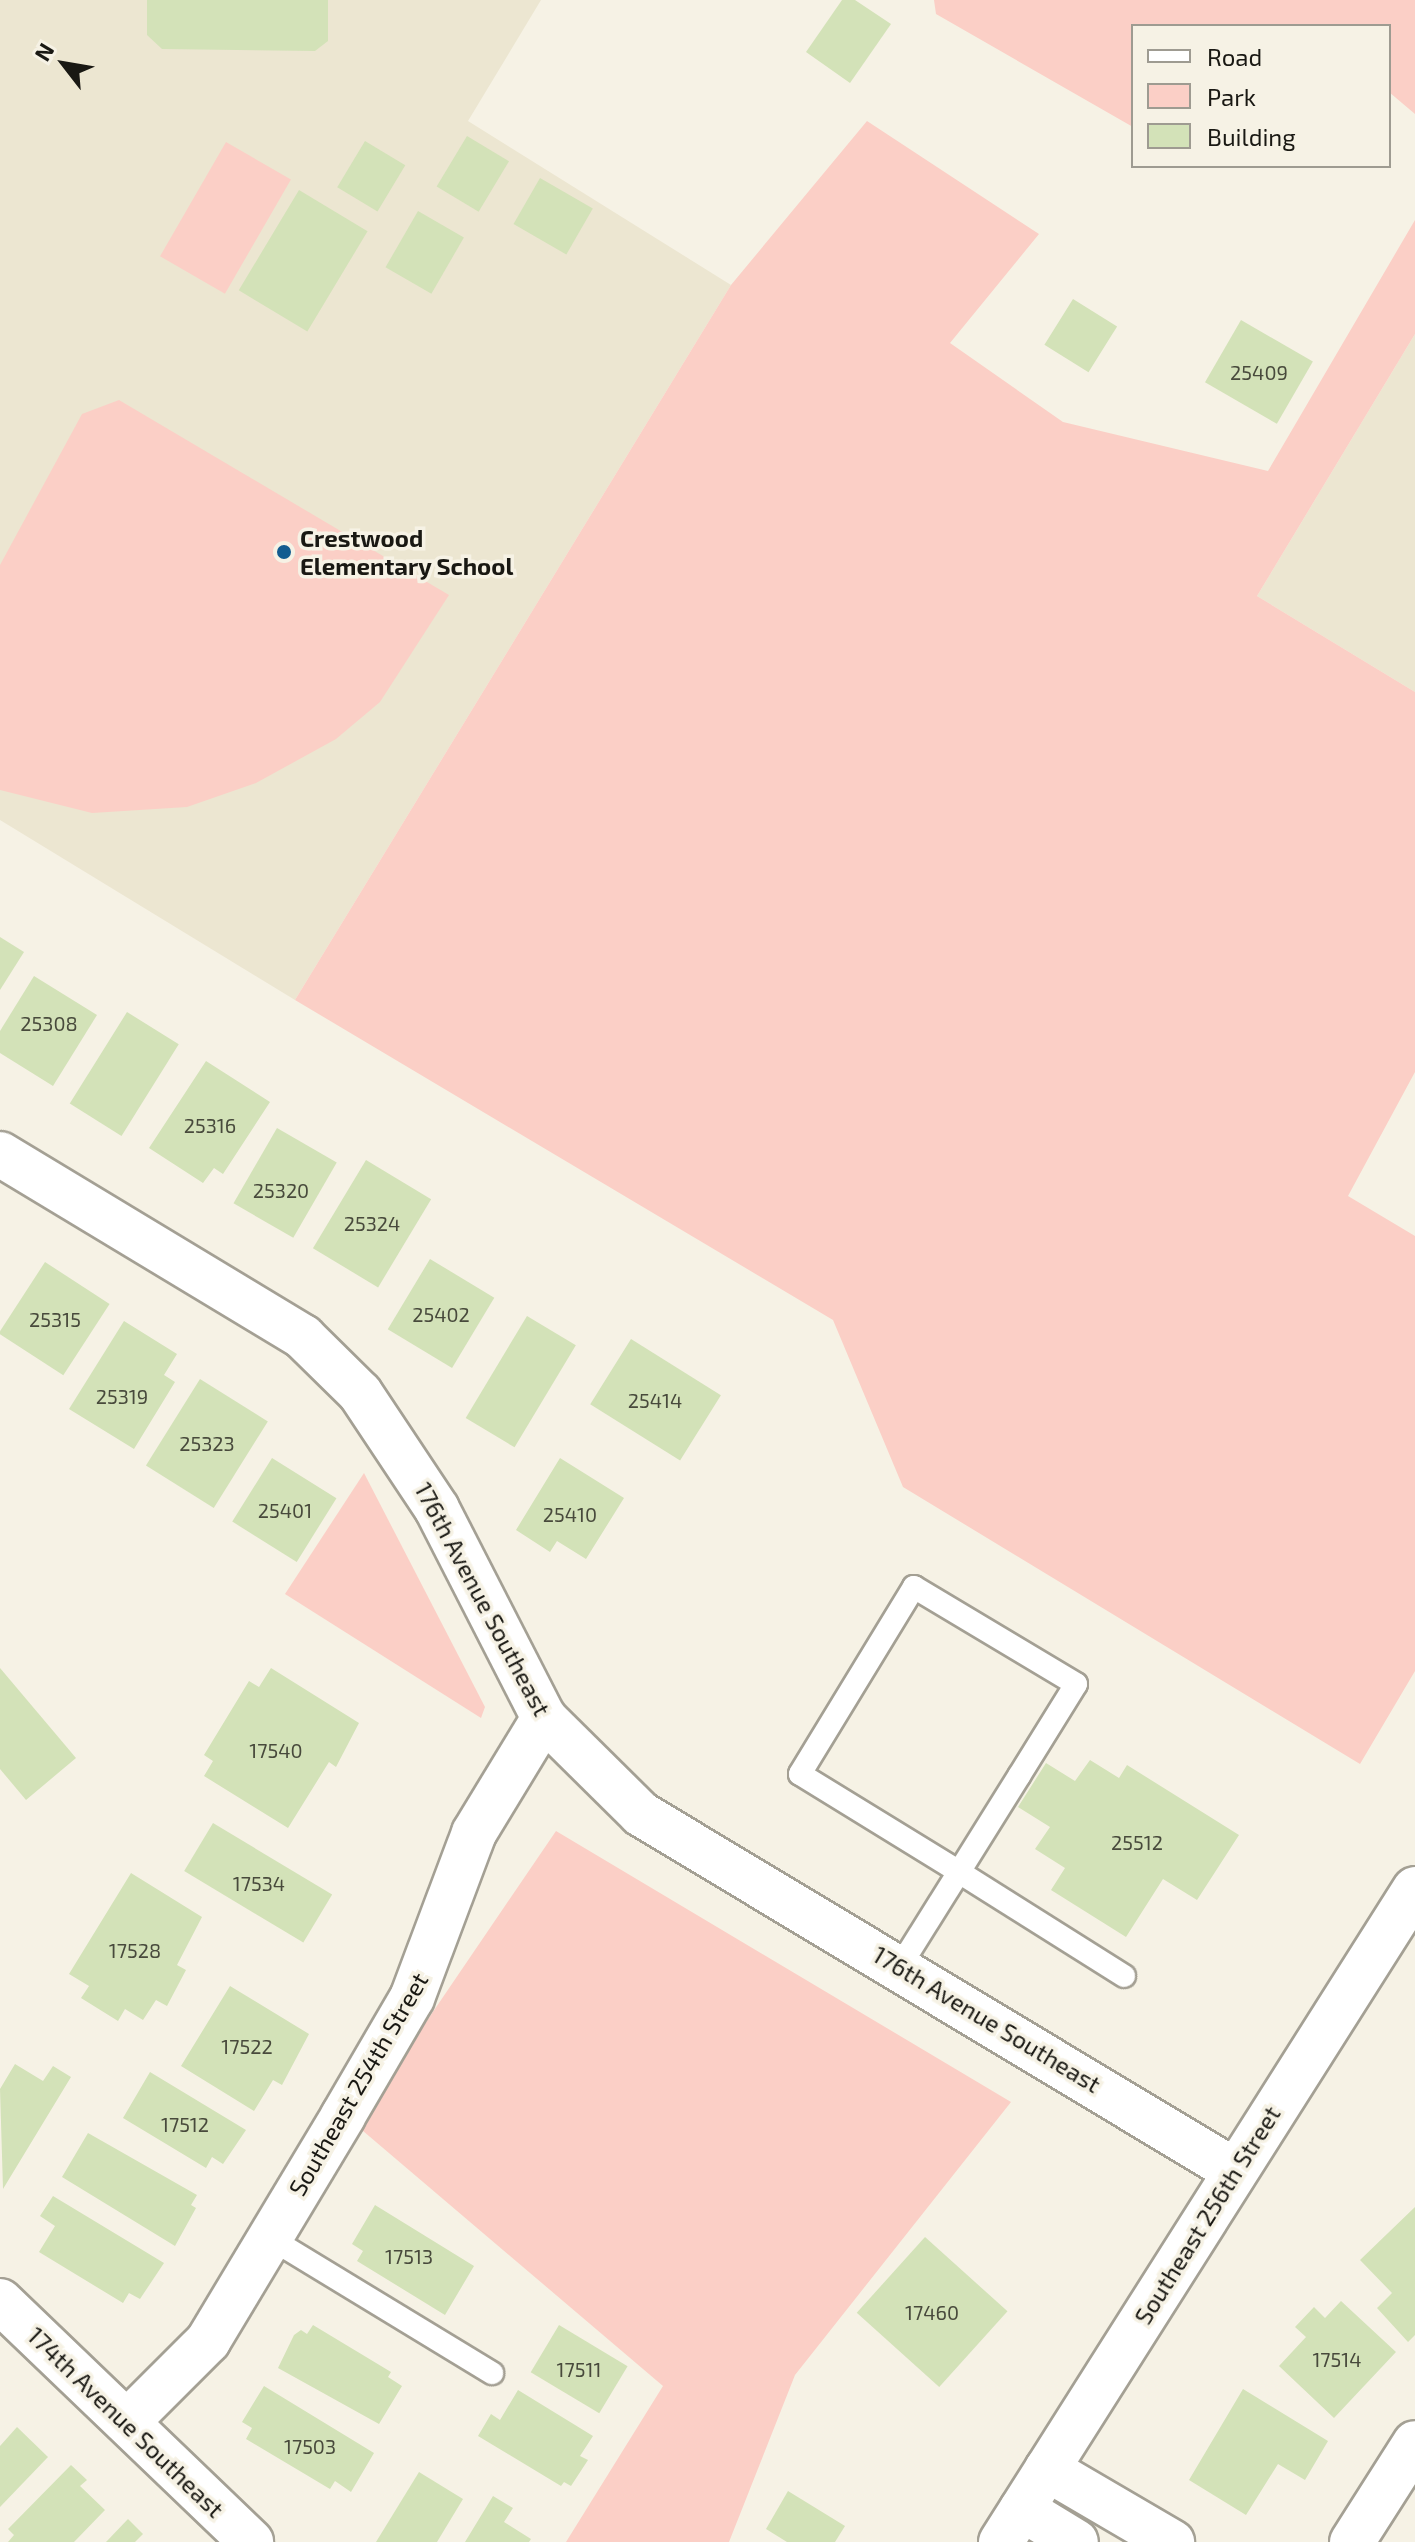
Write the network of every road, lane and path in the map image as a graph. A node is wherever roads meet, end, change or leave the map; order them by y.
1 (0, 1154) edge
2 (544, 1718) junction
3 (959, 1872) junction
4 (1415, 1889) edge
5 (900, 1966) junction
6 (1124, 1976) dead end
7 (1235, 2171) junction
8 (270, 2238) junction
9 (0, 2301) edge
10 (492, 2373) dead end
11 (127, 2422) junction
12 (1415, 2443) edge
13 (1047, 2469) junction
14 (1012, 2526) edge
15 (251, 2542) edge
16 (1076, 2542) edge
17 (1172, 2542) edge
18 (1352, 2542) edge

1 - 2 street, 176th Avenue Southeast
2 - 5 street, 176th Avenue Southeast
2 - 8 street, Southeast 254th Street
3 - 3 lane
3 - 5 lane
3 - 6 lane
4 - 7 street, Southeast 256th Street
5 - 7 street, 176th Avenue Southeast
7 - 13 street, Southeast 256th Street
8 - 10 lane
8 - 11 street, Southeast 254th Street
9 - 11 street, 174th Avenue Southeast
11 - 15 street, 174th Avenue Southeast
12 - 18 street
13 - 14 street, Southeast 256th Street
13 - 17 street
14 - 16 street

